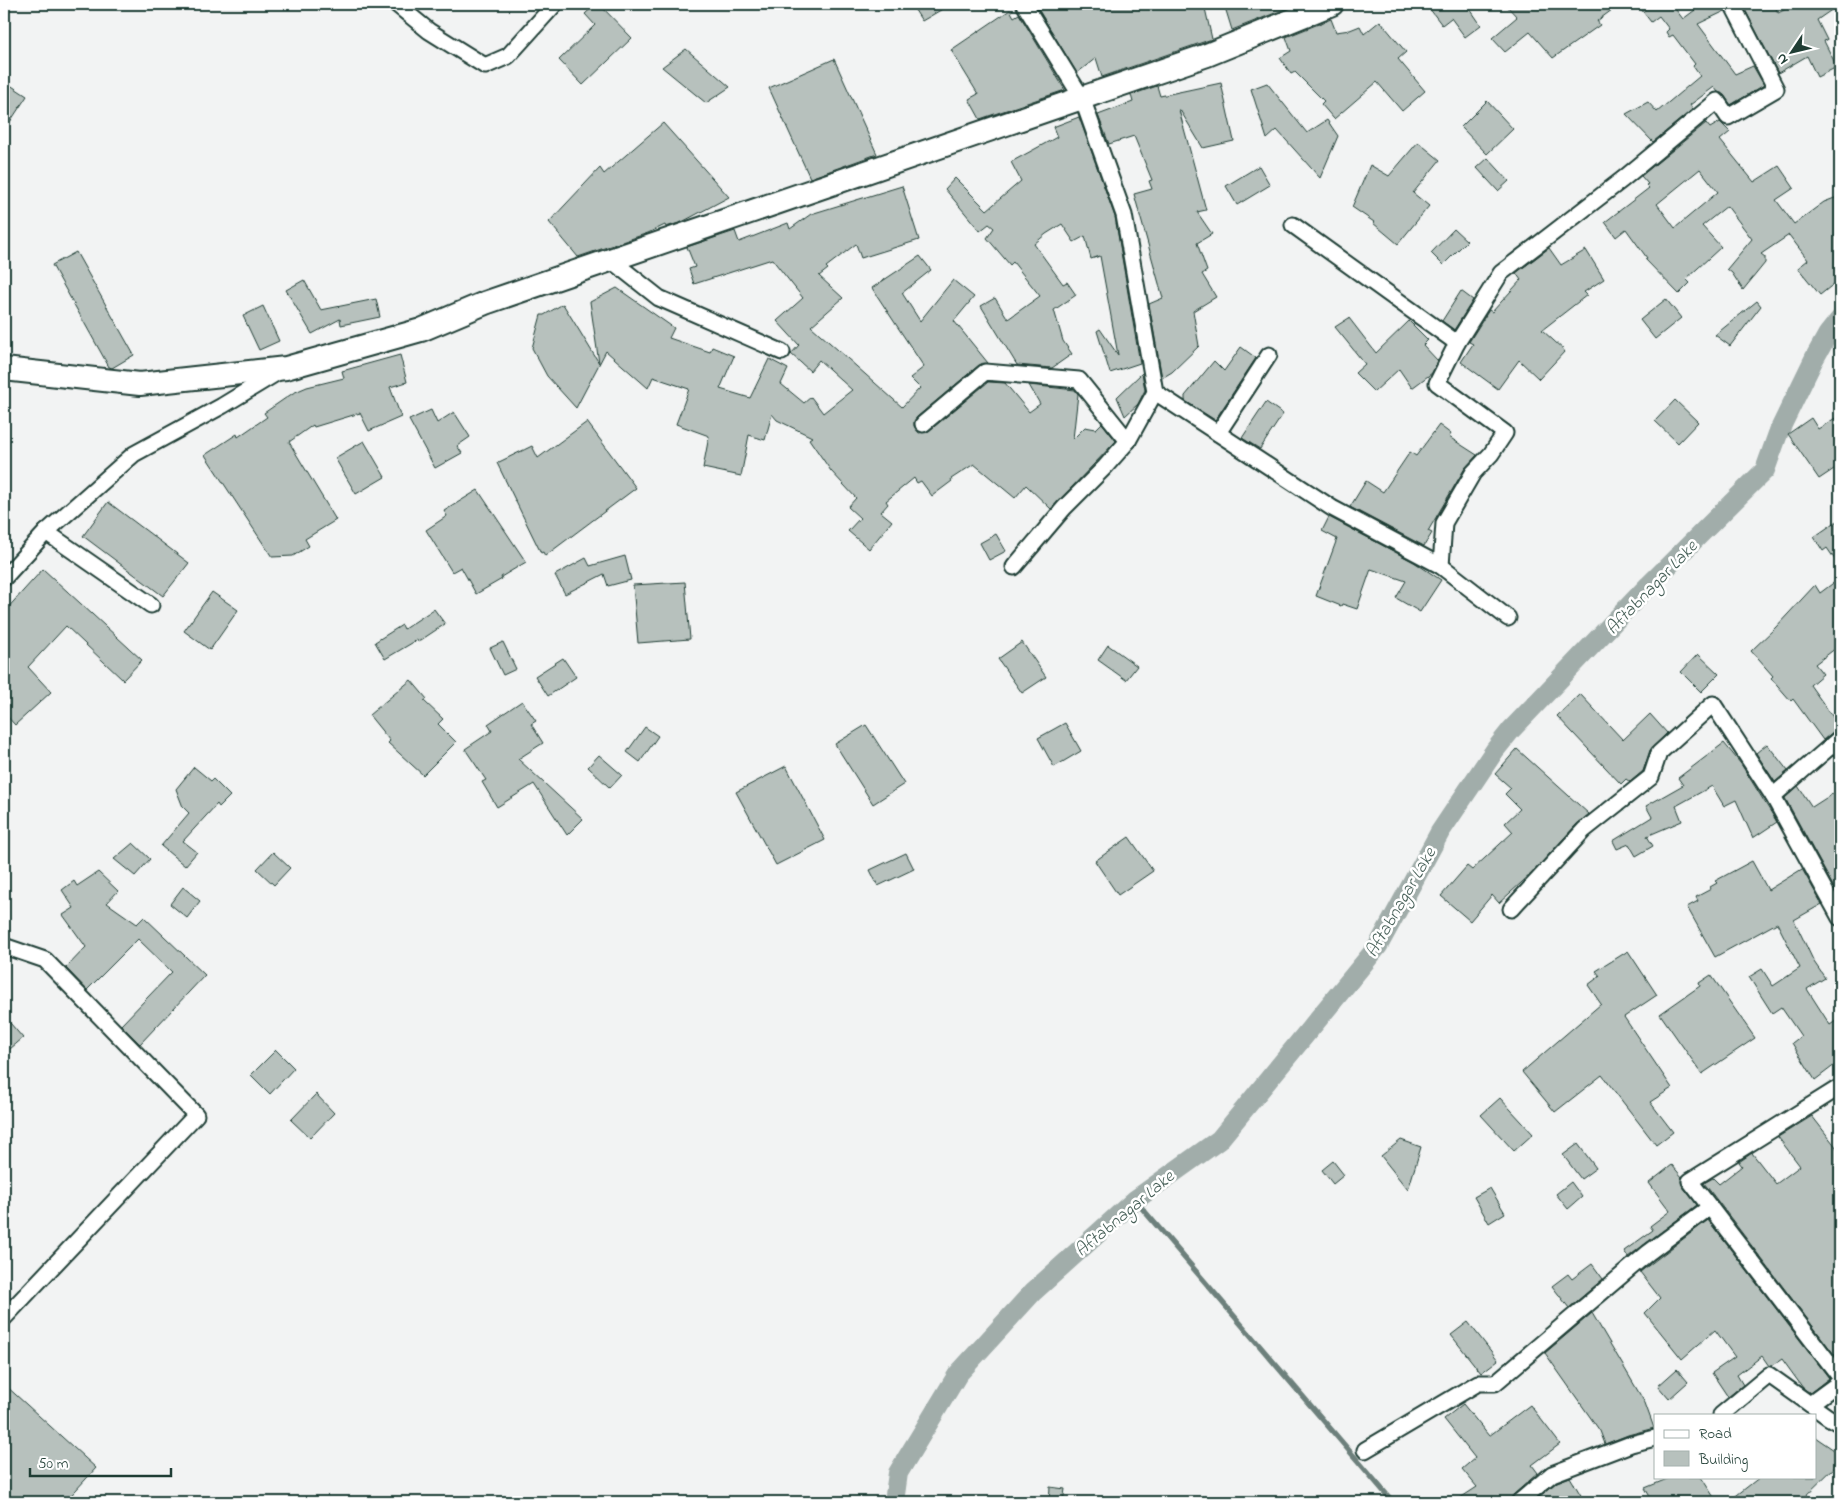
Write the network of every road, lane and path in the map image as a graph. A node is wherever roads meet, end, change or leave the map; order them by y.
1 (396, 4) edge
2 (555, 4) edge
3 (1024, 4) edge
4 (1332, 4) edge
5 (1732, 4) edge
6 (1082, 98) junction
7 (1293, 225) dead end
8 (611, 260) junction
9 (1457, 343) junction
10 (782, 352) dead end
11 (1269, 355) dead end
12 (4, 368) edge
13 (286, 368) junction
14 (1155, 392) junction
15 (923, 424) dead end
16 (1218, 433) junction
17 (1128, 441) junction
18 (46, 532) junction
19 (1440, 566) junction
20 (1014, 567) dead end
21 (4, 578) edge
22 (151, 605) dead end
23 (1508, 618) dead end
24 (1840, 738) edge
25 (1773, 796) junction
26 (1838, 908) edge
27 (1511, 910) dead end
28 (4, 946) edge
29 (1840, 1087) edge
30 (1710, 1207) junction
31 (4, 1318) edge
32 (1840, 1377) edge
33 (1840, 1382) edge
34 (1810, 1404) junction
35 (1722, 1414) edge
36 (1840, 1424) edge
37 (1654, 1438) edge
38 (1365, 1450) dead end
39 (1518, 1502) edge

1 - 2 street
3 - 6 street
4 - 6 street
5 - 9 street
6 - 8 street
6 - 14 street
7 - 9 street
8 - 10 street
8 - 13 street
9 - 19 street
11 - 16 street
12 - 13 street
13 - 18 street
14 - 16 street
14 - 17 street
15 - 17 street
16 - 19 street
17 - 20 street
18 - 21 street
18 - 22 street
19 - 23 street
24 - 25 street
25 - 26 street
25 - 27 street
28 - 31 street
29 - 30 street
30 - 32 street
30 - 38 street
33 - 34 street
34 - 35 street
34 - 36 street
37 - 39 street

